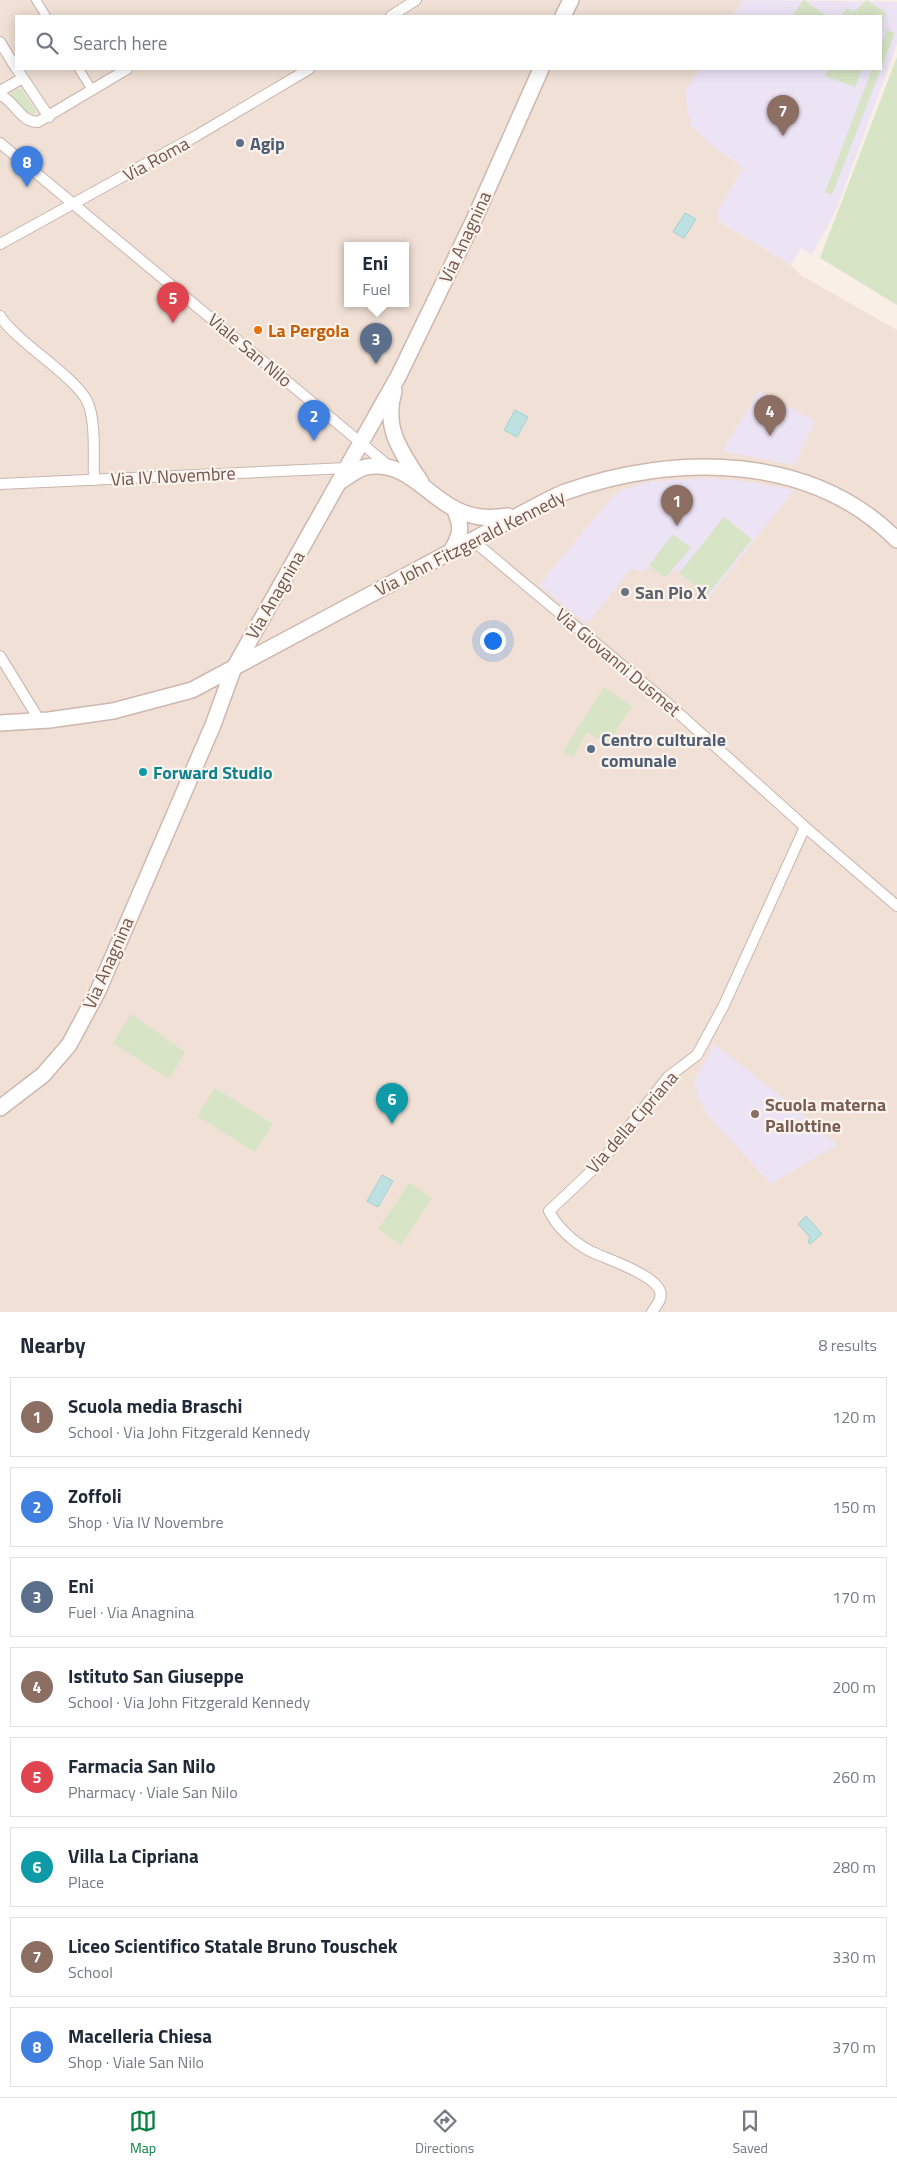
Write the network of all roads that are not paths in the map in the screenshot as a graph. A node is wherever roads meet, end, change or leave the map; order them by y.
1 (36, 0) edge
2 (416, 0) edge
3 (571, 0) edge
4 (45, 15) edge
5 (393, 15) edge
6 (564, 15) edge
7 (0, 42) edge
8 (15, 66) edge
9 (17, 70) edge
10 (80, 70) edge
11 (125, 70) edge
12 (307, 70) edge
13 (541, 70) edge
14 (23, 78) junction
15 (92, 90) junction
16 (1, 95) edge
17 (49, 117) junction
18 (0, 143) edge
19 (75, 204) junction
20 (0, 244) edge
21 (0, 316) edge
22 (399, 375) junction
23 (361, 443) junction
24 (347, 468) junction
25 (391, 468) junction
26 (94, 480) junction
27 (338, 483) junction
28 (421, 483) junction
29 (0, 484) edge
30 (454, 508) junction
31 (521, 514) junction
32 (472, 539) junction
33 (897, 540) edge
34 (452, 550) junction
35 (256, 629) junction
36 (268, 650) junction
37 (0, 656) edge
38 (233, 670) junction
39 (40, 721) junction
40 (0, 723) edge
41 (805, 827) junction
42 (897, 906) edge
43 (0, 1108) edge
44 (652, 1312) edge

1 - 4 street
2 - 5 street
3 - 6 main road
7 - 8 street
9 - 14 street
10 - 15 street
11 - 15 street
12 - 19 street, Via Roma
13 - 22 main road, Via Anagnina
14 - 16 street
14 - 17 street
15 - 17 street
16 - 17 street
18 - 19 street, Viale San Nilo
19 - 20 street, Via Roma
19 - 23 street, Viale San Nilo
21 - 26 street
22 - 23 main road, Via Anagnina
22 - 28 main road
23 - 24 main road, Via Anagnina
23 - 25 street, Viale San Nilo
24 - 26 street, Via IV Novembre
24 - 27 main road, Via Anagnina
25 - 27 main road
25 - 28 main road
26 - 29 street, Via IV Novembre
27 - 35 main road, Via Anagnina
28 - 30 main road
30 - 31 main road
30 - 34 main road
31 - 32 main road, Via John Fitzgerald Kennedy
31 - 33 main road, Via John Fitzgerald Kennedy
32 - 34 main road, Via John Fitzgerald Kennedy
32 - 41 street, Via Giovanni Dusmet
34 - 36 main road, Via John Fitzgerald Kennedy
35 - 36 main road
35 - 38 main road, Via Anagnina
36 - 38 main road, Via John Fitzgerald Kennedy
37 - 39 street
38 - 39 main road, Via John Fitzgerald Kennedy
38 - 43 main road, Via Anagnina
39 - 40 main road, Via John Fitzgerald Kennedy
41 - 42 street, Via Giovanni Dusmet
41 - 44 street, Via della Cipriana

